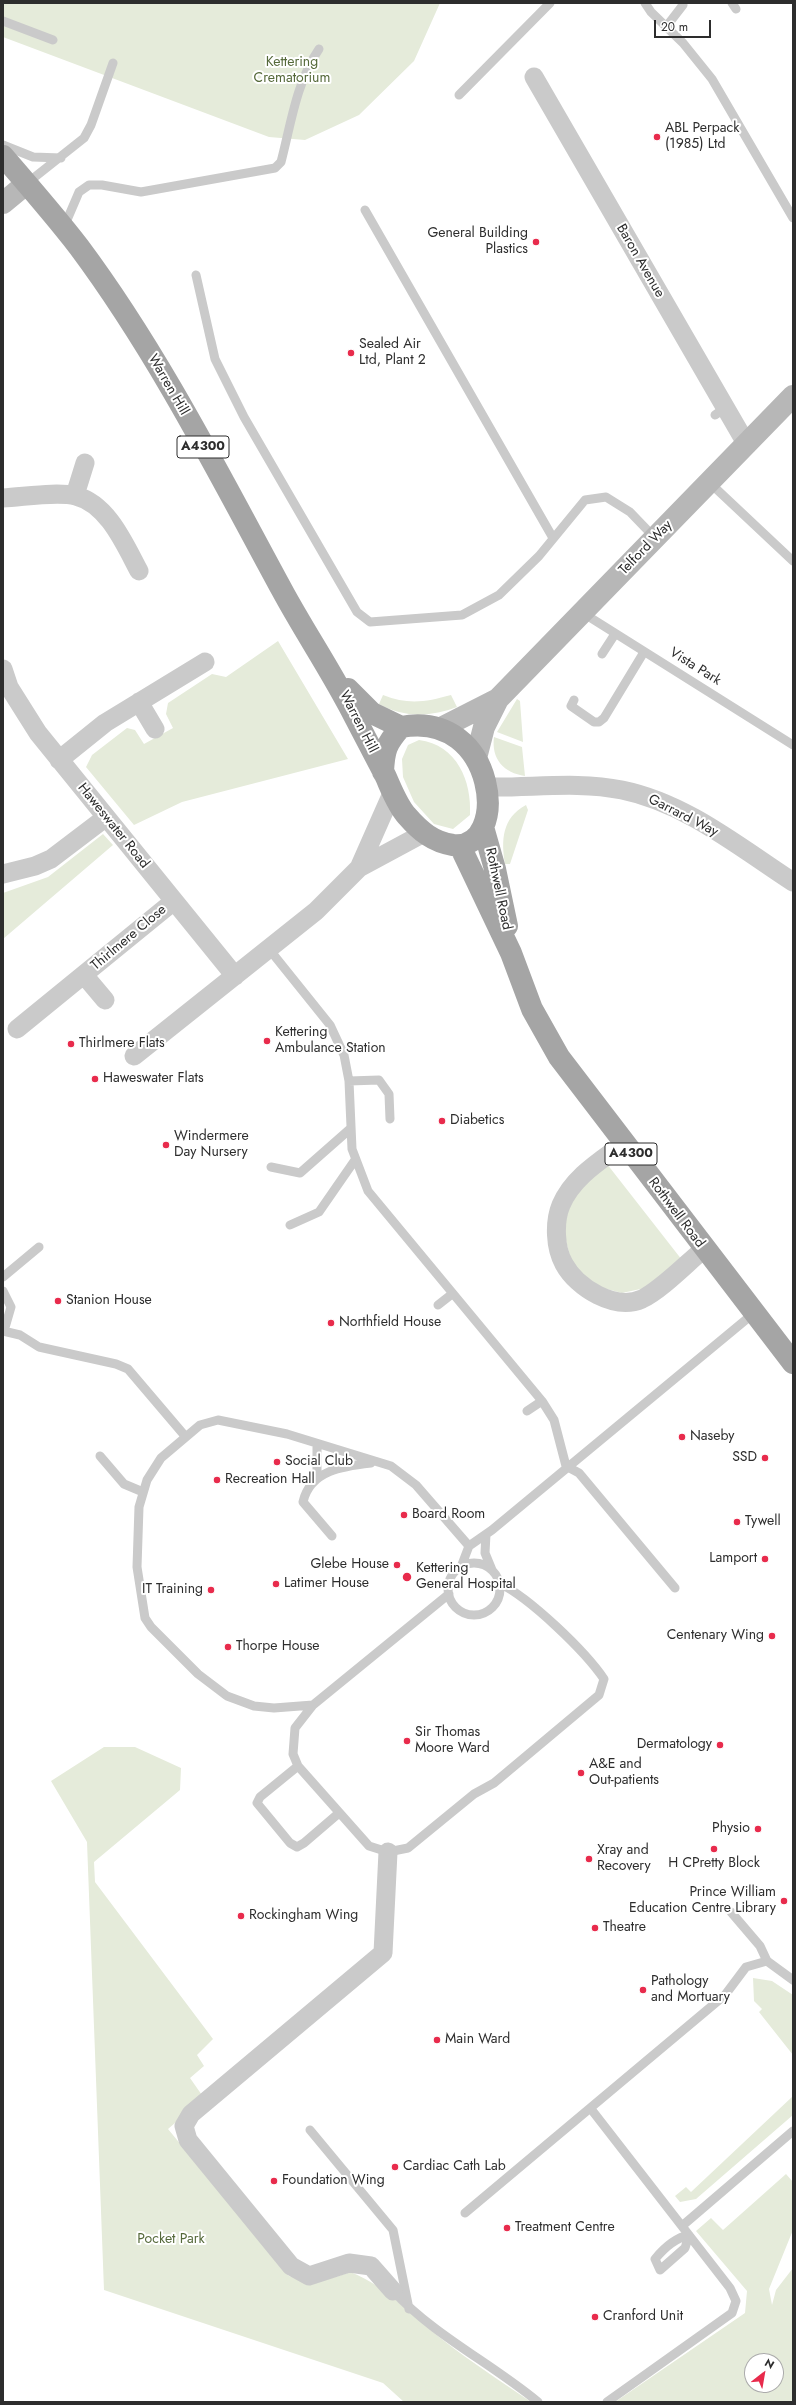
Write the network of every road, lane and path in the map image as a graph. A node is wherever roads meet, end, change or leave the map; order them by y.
1 (550, 3) edge
2 (645, 3) edge
3 (682, 3) edge
4 (3, 22) edge
5 (666, 27) junction
6 (53, 40) dead end
7 (319, 49) dead end
8 (113, 63) dead end
9 (534, 77) dead end
10 (459, 95) dead end
11 (3, 145) edge
12 (3, 156) edge
13 (61, 158) junction
14 (26, 184) junction
15 (3, 203) edge
16 (365, 210) dead end
17 (793, 218) edge
18 (63, 228) junction
19 (196, 275) dead end
20 (793, 396) edge
21 (747, 445) junction
22 (85, 463) dead end
23 (710, 482) junction
24 (75, 495) junction
25 (3, 498) edge
26 (553, 538) junction
27 (655, 538) junction
28 (793, 561) edge
29 (139, 571) dead end
30 (583, 613) junction
31 (615, 634) junction
32 (644, 652) junction
33 (602, 654) dead end
34 (205, 662) dead end
35 (3, 669) edge
36 (332, 672) junction
37 (498, 699) junction
38 (574, 700) dead end
39 (140, 702) junction
40 (401, 727) junction
41 (441, 728) junction
42 (155, 729) dead end
43 (793, 745) edge
44 (476, 758) junction
45 (59, 760) junction
46 (388, 781) junction
47 (488, 788) junction
48 (105, 818) junction
49 (483, 827) junction
50 (424, 833) junction
51 (460, 846) junction
52 (359, 868) junction
53 (3, 874) edge
54 (793, 882) edge
55 (174, 901) junction
56 (269, 949) junction
57 (511, 953) junction
58 (84, 975) junction
59 (235, 976) junction
60 (105, 1000) dead end
61 (18, 1029) dead end
62 (134, 1056) dead end
63 (349, 1081) junction
64 (390, 1119) dead end
65 (350, 1129) junction
66 (623, 1144) junction
67 (355, 1160) junction
68 (272, 1168) dead end
69 (290, 1225) dead end
70 (39, 1247) dead end
71 (704, 1249) junction
72 (3, 1277) edge
73 (3, 1291) edge
74 (452, 1294) junction
75 (438, 1305) dead end
76 (754, 1313) junction
77 (4, 1331) edge
78 (793, 1362) edge
79 (542, 1401) junction
80 (527, 1411) dead end
81 (185, 1436) junction
82 (317, 1444) junction
83 (100, 1456) dead end
84 (377, 1462) junction
85 (566, 1466) junction
86 (317, 1479) junction
87 (143, 1492) junction
88 (486, 1534) junction
89 (332, 1536) dead end
90 (469, 1546) junction
91 (461, 1567) junction
92 (492, 1570) junction
93 (499, 1583) junction
94 (675, 1588) dead end
95 (449, 1594) junction
96 (313, 1705) junction
97 (298, 1766) junction
98 (339, 1813) junction
99 (388, 1852) junction
100 (731, 1912) dead end
101 (767, 1961) junction
102 (793, 1980) edge
103 (591, 2109) junction
104 (310, 2130) dead end
105 (793, 2131) edge
106 (465, 2213) dead end
107 (682, 2226) junction
108 (393, 2291) joint
109 (410, 2309) junction
110 (538, 2402) edge
111 (607, 2402) edge

1 - 10 lane
2 - 5 lane
3 - 5 lane
4 - 6 lane
5 - 17 lane
7 - 18 lane
8 - 13 lane
9 - 21 street, Baron Avenue
11 - 13 lane
12 - 14 main road, Warren Hill / A4300
13 - 14 lane
14 - 15 street
14 - 18 main road, Warren Hill / A4300
16 - 26 lane
18 - 36 main road, Warren Hill / A4300
19 - 26 lane
20 - 21 street, Telford Way
21 - 23 street, Telford Way
22 - 24 street
23 - 27 street, Telford Way
23 - 28 lane
24 - 25 street
24 - 29 street
26 - 27 lane
27 - 30 street, Telford Way
30 - 31 lane, Vista Park
30 - 37 street, Telford Way
31 - 32 lane, Vista Park
31 - 33 lane
32 - 38 lane
32 - 43 lane, Vista Park
34 - 39 street
35 - 45 street, Haweswater Road
36 - 40 main road, Warren Hill / A4300
36 - 46 main road, Warren Hill / A4300
37 - 41 street, Telford Way
37 - 44 street, Telford Way
39 - 42 street
39 - 45 street
40 - 41 main road, A4300
40 - 46 main road
41 - 44 main road, A4300
44 - 47 main road, A4300
45 - 48 street, Haweswater Road
46 - 50 main road, A4300
46 - 52 street
47 - 49 main road, A4300
47 - 54 street, Garrard Way
48 - 53 street
48 - 55 street, Haweswater Road
49 - 51 main road, A4300
49 - 57 main road, Rothwell Road / A4300
50 - 51 main road, A4300
50 - 52 street
51 - 57 main road, Rothwell Road / A4300
52 - 56 street
55 - 58 street, Thirlmere Close
55 - 59 street, Haweswater Road
56 - 59 street
56 - 63 lane
57 - 66 main road, Rothwell Road / A4300
58 - 60 street, Thirlmere Close
58 - 61 street, Thirlmere Close
59 - 62 street
63 - 64 lane
63 - 65 lane
65 - 67 lane
65 - 68 lane
66 - 71 main road, Rothwell Road / A4300
66 - 71 street
67 - 69 lane
67 - 74 lane
70 - 72 lane
71 - 76 main road, Rothwell Road / A4300
73 - 77 lane
74 - 75 lane
74 - 79 lane
76 - 78 main road, Rothwell Road / A4300
76 - 85 lane
77 - 81 lane
79 - 80 lane
79 - 85 lane
81 - 82 lane
81 - 87 lane
82 - 84 lane
82 - 86 lane
83 - 87 lane
84 - 86 lane
84 - 90 lane
85 - 88 lane
85 - 94 lane
86 - 89 lane
87 - 96 lane
88 - 90 lane
88 - 92 lane
90 - 91 lane
91 - 92 lane
91 - 95 lane
92 - 93 lane
93 - 95 lane
93 - 99 lane
95 - 96 lane
96 - 97 lane
97 - 98 lane
97 - 98 lane
98 - 99 lane
99 - 108 street
100 - 101 lane
101 - 102 lane
101 - 103 lane
103 - 106 lane
103 - 107 lane
104 - 109 lane
105 - 107 lane
107 - 111 lane
108 - 109 lane
109 - 110 lane

